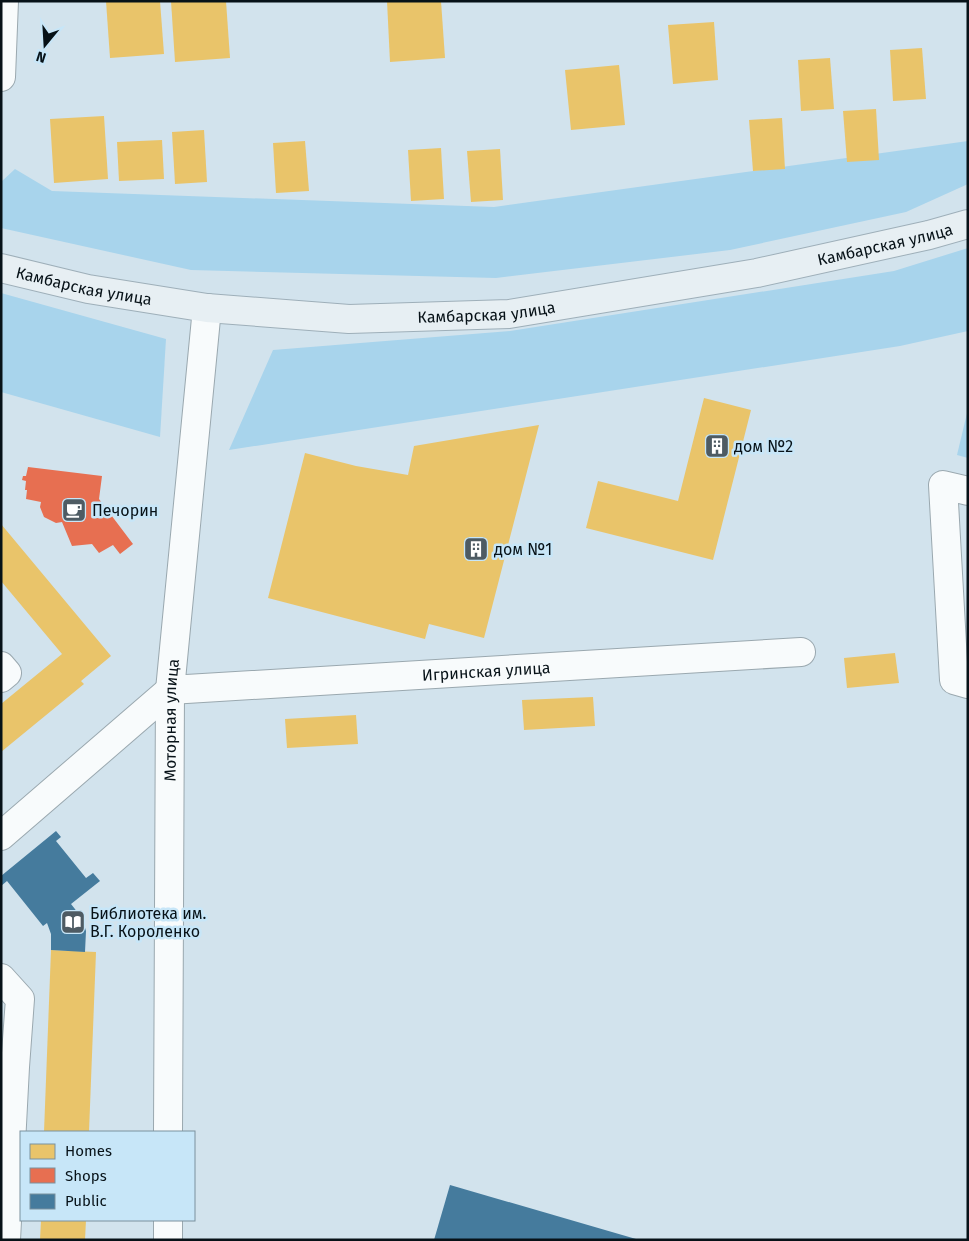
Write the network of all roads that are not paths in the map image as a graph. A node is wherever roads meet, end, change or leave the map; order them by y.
1 (4, 1) edge
2 (1, 77) edge
3 (968, 224) edge
4 (1, 268) edge
5 (207, 308) junction
6 (968, 491) edge
7 (802, 652) dead end
8 (1, 666) edge
9 (1, 678) edge
10 (968, 684) edge
11 (170, 690) junction
12 (1, 836) edge
13 (1, 978) edge
14 (168, 1131) edge
15 (168, 1221) edge
16 (6, 1240) edge
17 (168, 1240) edge

1 - 2 street
3 - 5 main road, Камбарская улица
4 - 5 main road, Камбарская улица
5 - 11 street, Моторная улица
6 - 10 street
7 - 11 street, Игринская улица
8 - 9 street
11 - 12 street
11 - 14 street, Моторная улица
13 - 16 street
15 - 17 street

